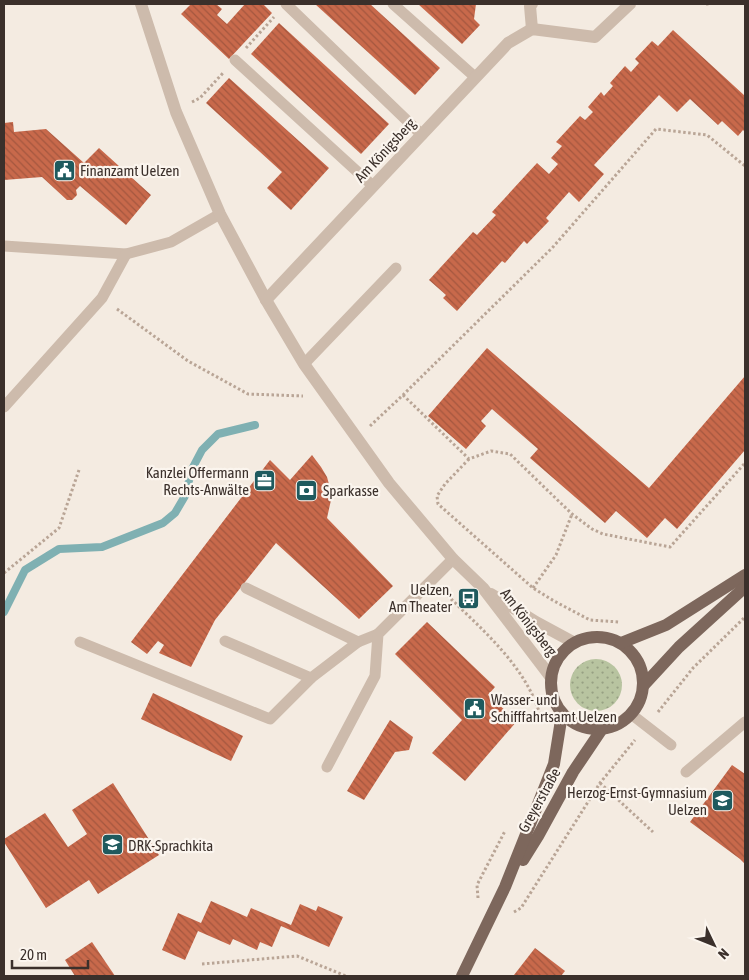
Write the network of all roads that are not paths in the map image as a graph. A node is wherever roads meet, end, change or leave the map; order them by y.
1 (141, 4) edge
2 (286, 4) edge
3 (394, 4) edge
4 (532, 4) edge
5 (630, 4) edge
6 (532, 29) junction
7 (234, 60) dead end
8 (475, 77) junction
9 (422, 134) junction
10 (373, 186) junction
11 (220, 214) junction
12 (4, 246) edge
13 (126, 254) junction
14 (396, 268) dead end
15 (266, 300) junction
16 (304, 364) junction
17 (4, 407) edge
18 (453, 559) junction
19 (745, 575) edge
20 (745, 587) edge
21 (246, 588) dead end
22 (483, 588) junction
23 (378, 634) junction
24 (225, 641) dead end
25 (80, 642) dead end
26 (358, 642) junction
27 (573, 642) junction
28 (621, 642) junction
29 (550, 676) junction
30 (311, 678) junction
31 (643, 686) junction
32 (562, 714) junction
33 (631, 714) junction
34 (745, 722) edge
35 (602, 729) junction
36 (670, 745) dead end
37 (327, 767) dead end
38 (686, 772) dead end
39 (505, 887) junction
40 (462, 976) edge

1 - 11 street, Am Königsberg
2 - 9 lane
3 - 8 lane
4 - 6 street
5 - 6 street
6 - 8 street, Am Königsberg
7 - 10 lane
8 - 9 street, Am Königsberg
9 - 10 street, Am Königsberg
10 - 15 street, Am Königsberg
11 - 13 lane
11 - 15 street, Am Königsberg
12 - 13 lane
13 - 17 lane
14 - 16 lane
15 - 16 street, Am Königsberg
16 - 18 street, Am Königsberg
18 - 22 street, Am Königsberg
18 - 23 lane
19 - 28 main road
20 - 31 main road
21 - 26 lane
22 - 27 street, Am Königsberg
22 - 29 street, Am Königsberg
23 - 26 lane
23 - 37 lane
24 - 30 lane
25 - 30 lane
26 - 30 lane
27 - 28 main road
27 - 29 main road
28 - 31 main road
29 - 32 main road
31 - 33 main road
32 - 35 main road
32 - 39 main road, Greyerstraße
33 - 35 main road
33 - 36 lane
34 - 38 lane
35 - 39 main road, Greyerstraße
39 - 40 main road, Greyerstraße

